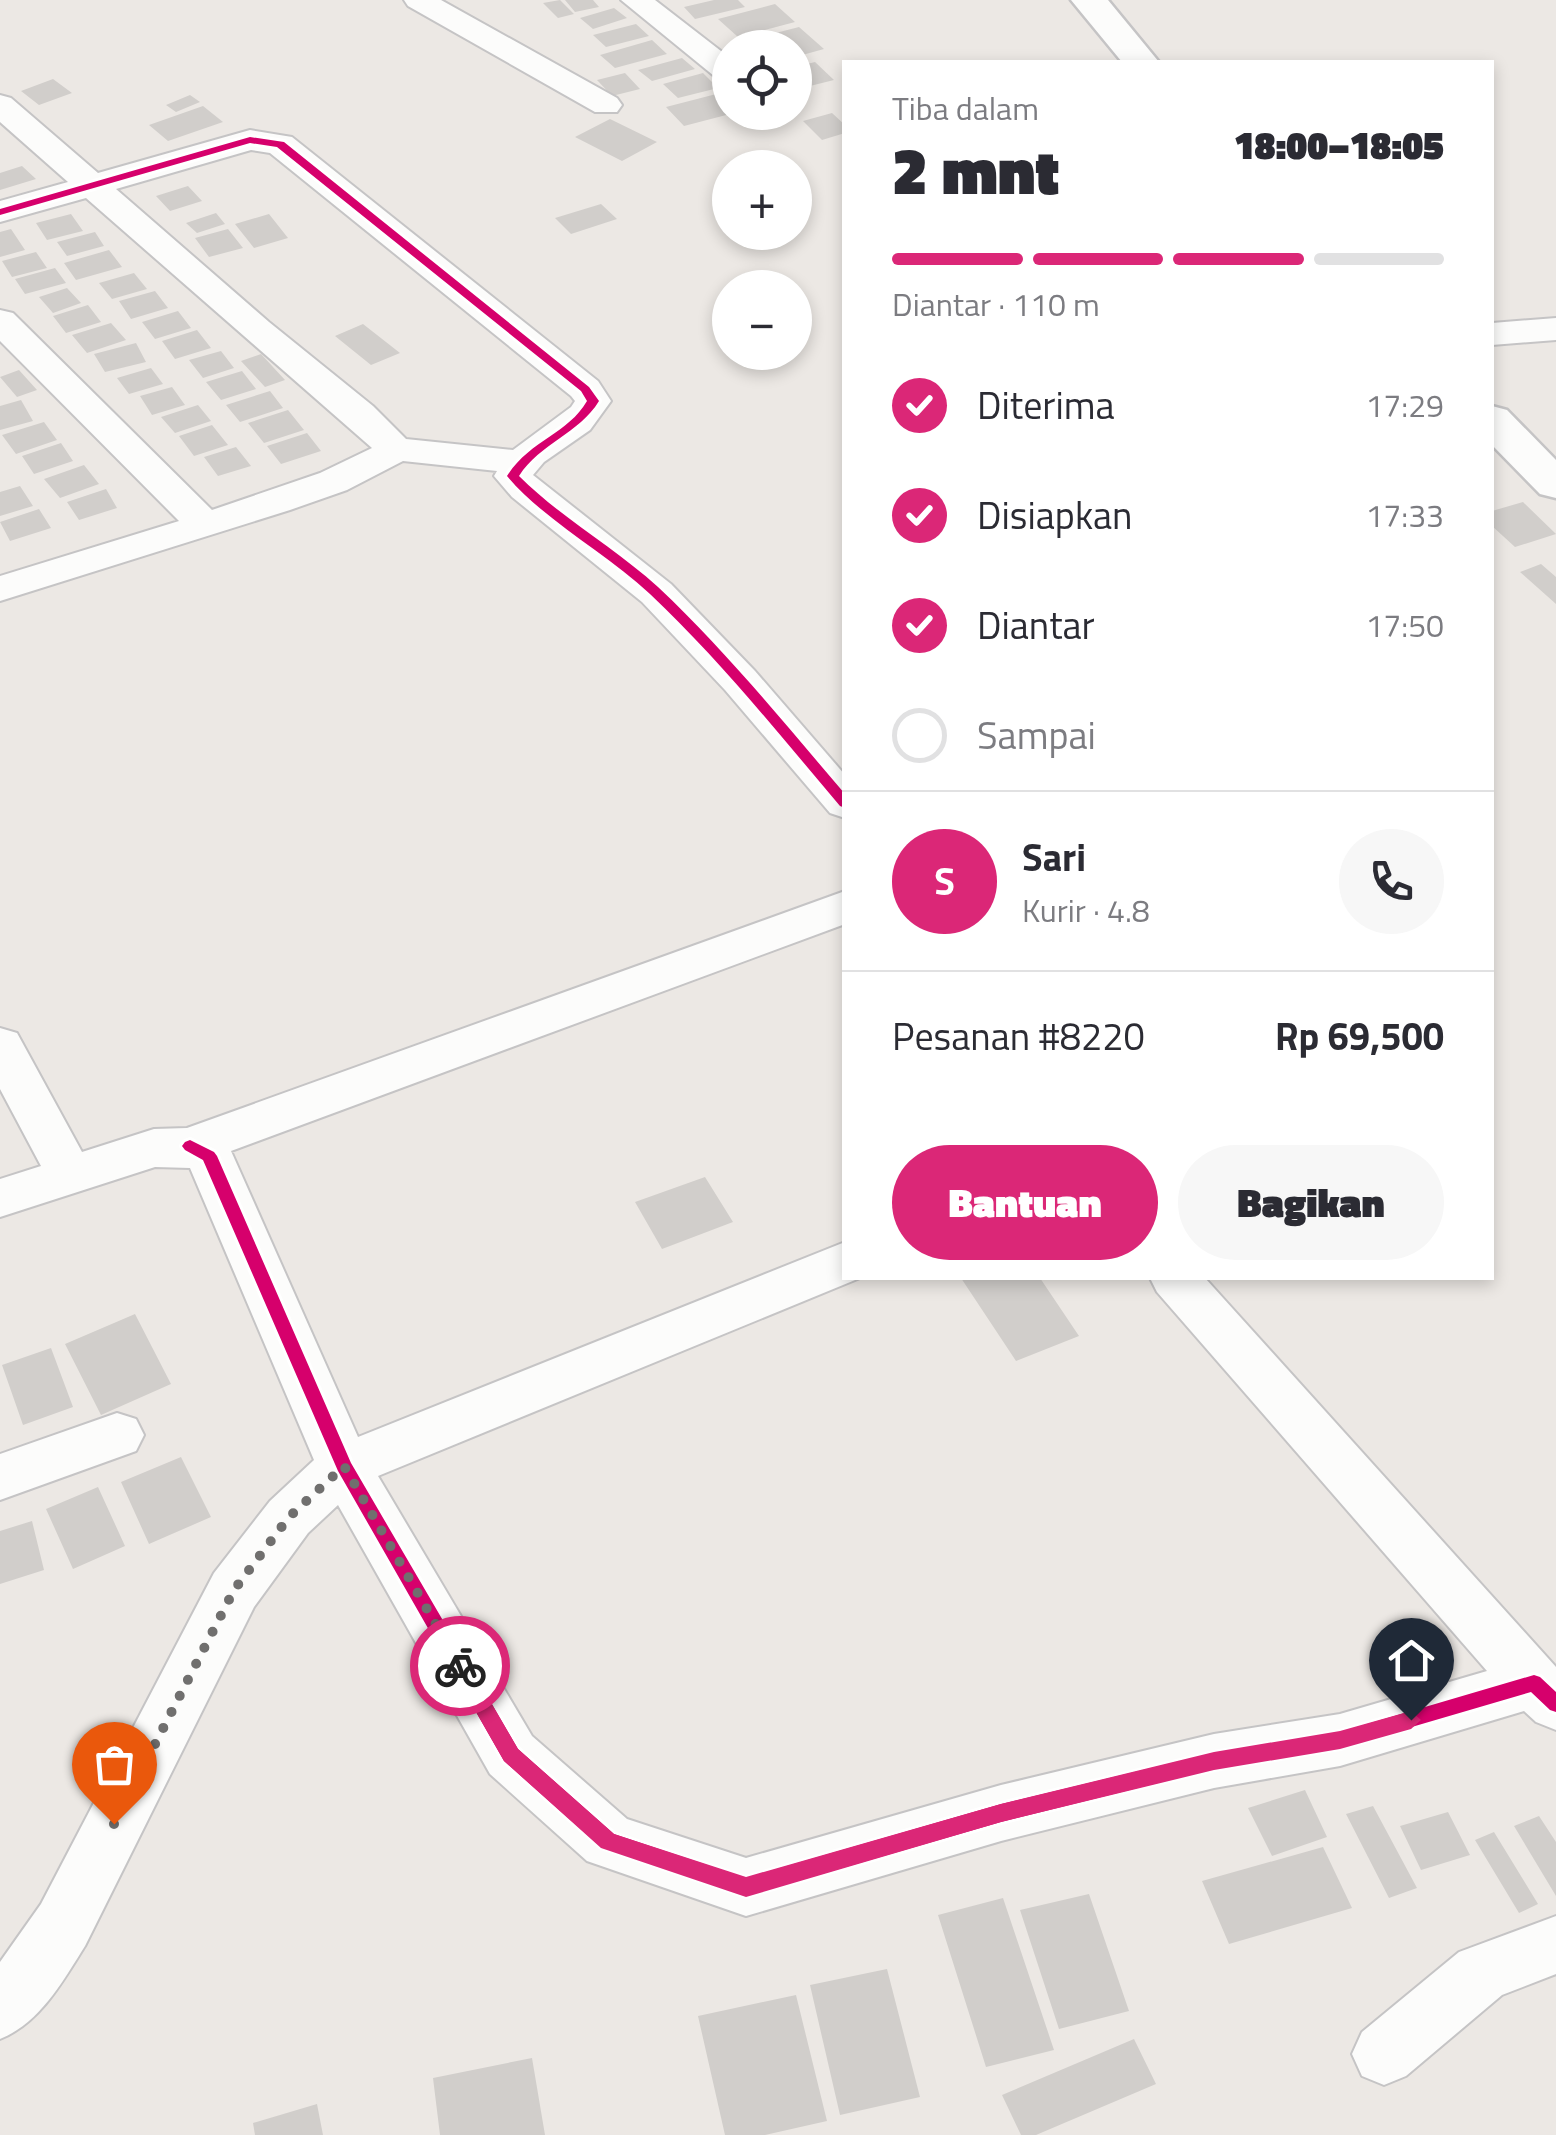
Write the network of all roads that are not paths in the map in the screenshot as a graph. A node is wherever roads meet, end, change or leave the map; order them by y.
1 (418, 0) edge
2 (636, 0) edge
3 (1089, 0) edge
4 (712, 59) edge
5 (1139, 60) edge
6 (0, 105) edge
7 (606, 105) dead end
8 (95, 186) junction
9 (0, 212) edge
10 (0, 321) edge
11 (1556, 329) edge
12 (1494, 334) edge
13 (1494, 420) edge
14 (395, 449) junction
15 (520, 462) junction
16 (1556, 485) edge
17 (205, 526) junction
18 (0, 589) edge
19 (842, 801) edge
20 (842, 908) edge
21 (0, 1046) edge
22 (190, 1146) junction
23 (70, 1175) junction
24 (0, 1198) edge
25 (842, 1263) edge
26 (1177, 1280) edge
27 (118, 1435) dead end
28 (344, 1466) junction
29 (0, 1477) edge
30 (1545, 1694) edge
31 (1556, 1945) edge
32 (0, 2009) edge
33 (1384, 2054) dead end

1 - 7 street
2 - 4 street
3 - 5 street
6 - 8 street
8 - 9 street
8 - 14 street
8 - 15 street
10 - 17 street
11 - 12 street
13 - 16 street
14 - 15 street
14 - 17 street
15 - 19 street
17 - 18 street
20 - 22 street
21 - 23 street
22 - 23 street
22 - 28 street
23 - 24 street
25 - 28 street
26 - 30 street
27 - 29 street
28 - 30 street
28 - 32 street
31 - 33 street

